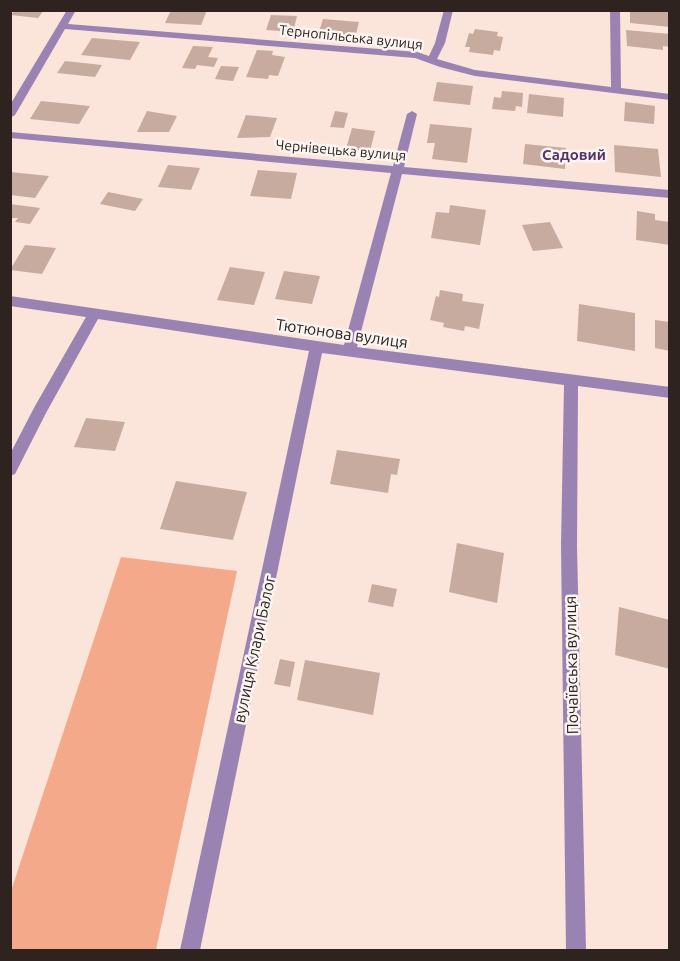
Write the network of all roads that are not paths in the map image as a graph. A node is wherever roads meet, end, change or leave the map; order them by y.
1 (72, 10) edge
2 (449, 10) edge
3 (615, 10) edge
4 (62, 26) junction
5 (432, 59) junction
6 (616, 90) junction
7 (669, 97) edge
8 (412, 114) dead end
9 (10, 115) edge
10 (10, 135) edge
11 (399, 170) junction
12 (669, 194) edge
13 (10, 301) edge
14 (94, 315) junction
15 (317, 347) junction
16 (349, 351) junction
17 (571, 380) junction
18 (669, 393) edge
19 (10, 470) edge
20 (190, 951) edge
21 (576, 951) edge

1 - 4 street
2 - 5 street
3 - 6 street
4 - 5 street, Тернопільська вулиця
4 - 9 street
5 - 6 street, Тернопільська вулиця
6 - 7 street, Тернопільська вулиця
8 - 11 street
10 - 11 street, Чернівецька вулиця
11 - 12 street, Чернівецька вулиця
11 - 16 street
13 - 14 street, Тютюнова вулиця
14 - 15 street, Тютюнова вулиця
14 - 19 street
15 - 16 street, Тютюнова вулиця
15 - 20 street, вулиця Клари Балог
16 - 17 street, Тютюнова вулиця
17 - 18 street, Тютюнова вулиця
17 - 21 street, Почаївська вулиця

